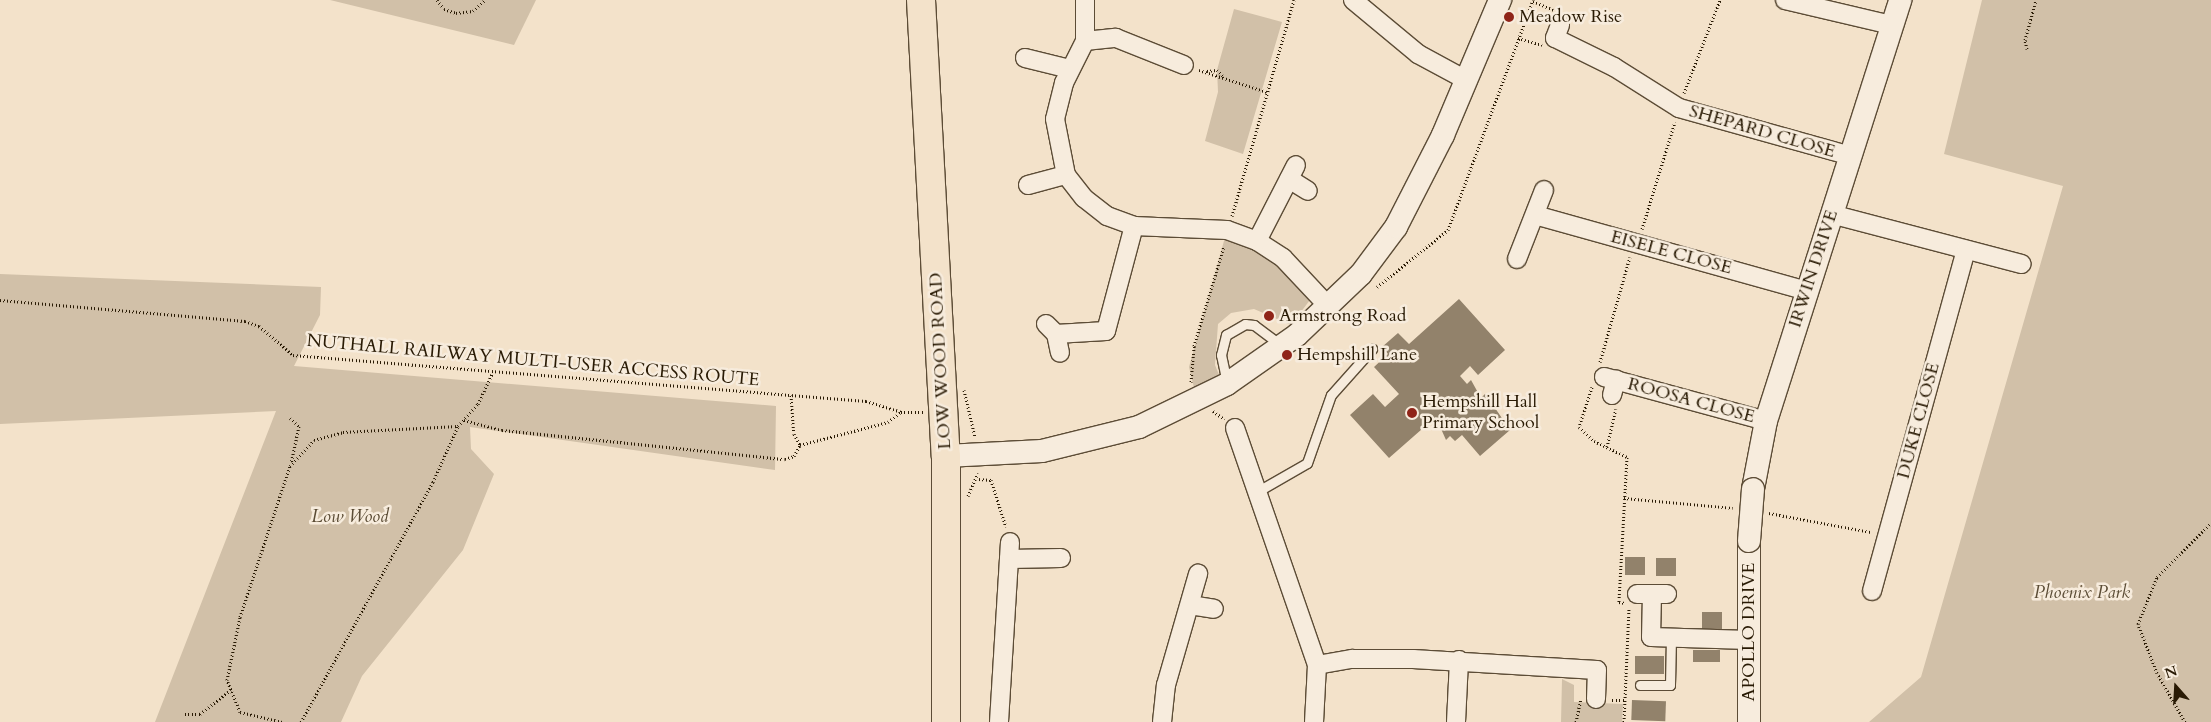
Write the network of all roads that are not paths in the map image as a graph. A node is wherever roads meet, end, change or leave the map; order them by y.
1 (921, 0) edge
2 (1085, 0) edge
3 (1353, 0) edge
4 (1500, 0) edge
5 (1785, 0) edge
6 (1900, 0) edge
7 (1560, 26) dead end
8 (1892, 26) junction
9 (1085, 41) junction
10 (1025, 58) dead end
11 (1184, 65) road end
12 (1070, 69) junction
13 (1466, 80) junction
14 (1851, 156) junction
15 (1066, 174) junction
16 (1028, 185) dead end
17 (1544, 190) dead end
18 (1308, 191) dead end
19 (1832, 214) junction
20 (1535, 215) junction
21 (1134, 226) junction
22 (1257, 241) junction
23 (1966, 250) junction
24 (1517, 259) dead end
25 (2022, 264) dead end
26 (1808, 291) junction
27 (1328, 306) junction
28 (1282, 347) junction
29 (1372, 349) dead end
30 (1060, 354) dead end
31 (1607, 382) road end
32 (1227, 384) junction
33 (1766, 421) junction
34 (1235, 428) road end
35 (946, 456) junction
36 (1260, 490) junction
37 (1749, 541) joint
38 (1062, 558) dead end
39 (1198, 574) dead end
40 (1872, 592) dead end
41 (1652, 594) dead end
42 (1190, 605) junction
43 (1214, 609) dead end
44 (1671, 637) junction
45 (1749, 640) junction
46 (1459, 660) junction
47 (1318, 665) junction
48 (1640, 685) dead end
49 (1596, 699) dead end
50 (946, 722) edge
51 (999, 722) edge
52 (1162, 722) edge
53 (1314, 722) edge
54 (1456, 722) edge
55 (1749, 722) edge

1 - 35 main road, LOW WOOD ROAD
2 - 9 street
3 - 13 street
4 - 13 street
5 - 8 street
6 - 8 street, IRWIN DRIVE
7 - 14 street, SHEPARD CLOSE
8 - 14 street, IRWIN DRIVE
9 - 11 street
9 - 12 street
10 - 12 street
12 - 15 street
13 - 27 street
14 - 19 street, IRWIN DRIVE
15 - 16 street
15 - 21 street
17 - 20 street
18 - 22 street
19 - 23 street
19 - 26 street, IRWIN DRIVE
20 - 24 street
20 - 26 street, EISELE CLOSE
21 - 22 street
21 - 30 street
22 - 27 street
23 - 25 street
23 - 40 street, DUKE CLOSE
26 - 33 street, IRWIN DRIVE
27 - 28 street
28 - 32 street
28 - 32 lane
29 - 36 lane
31 - 33 street, ROOSA CLOSE
32 - 35 street
33 - 37 street, IRWIN DRIVE, bridge
34 - 36 street
35 - 50 main road, LOW WOOD ROAD
36 - 47 street
37 - 45 street, APOLLO DRIVE
38 - 51 street
39 - 42 street
41 - 44 street
42 - 43 street
42 - 52 street
44 - 45 street
44 - 48 lane
45 - 55 street, APOLLO DRIVE
46 - 47 street
46 - 49 street
46 - 54 street
47 - 53 street

